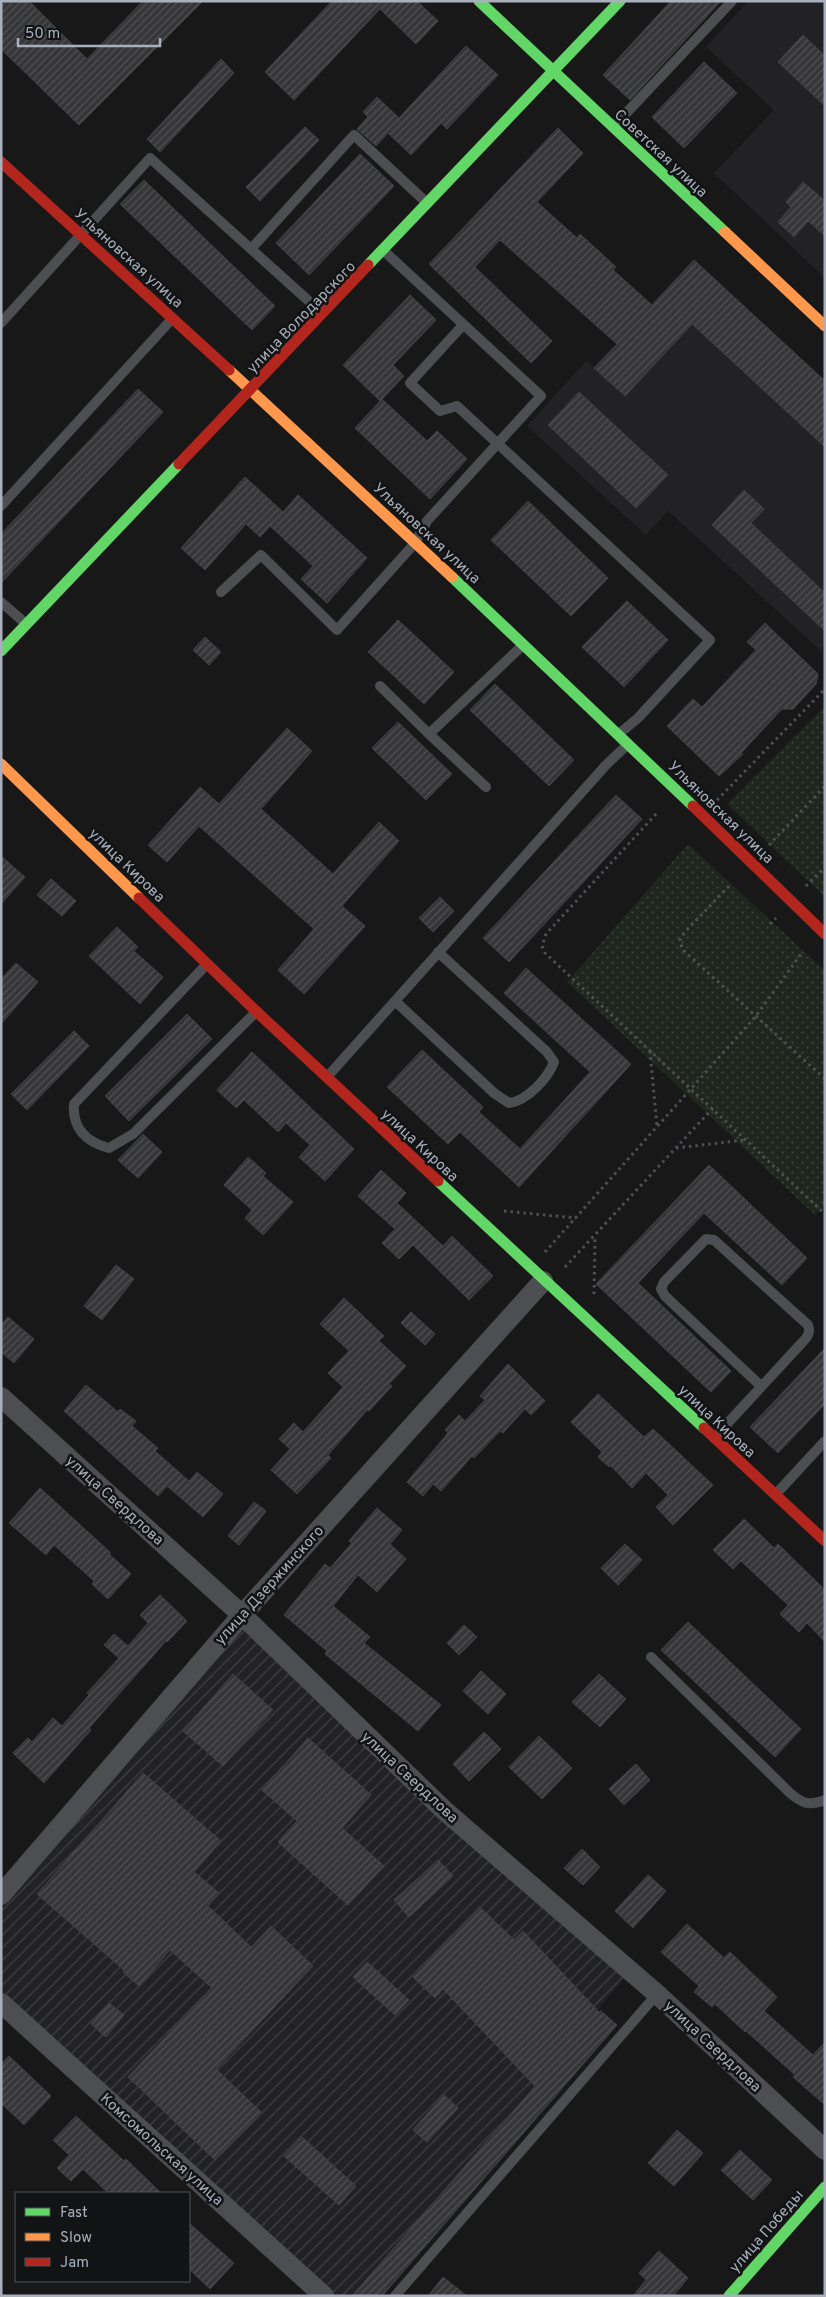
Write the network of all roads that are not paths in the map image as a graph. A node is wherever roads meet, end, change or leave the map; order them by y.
1 (479, 1) edge
2 (620, 1) edge
3 (732, 1) edge
4 (553, 71) junction
5 (612, 128) junction
6 (1, 162) edge
7 (428, 204) junction
8 (81, 234) junction
9 (251, 250) junction
10 (384, 251) junction
11 (323, 315) junction
12 (174, 317) junction
13 (1, 323) edge
14 (463, 325) junction
15 (825, 326) edge
16 (251, 390) junction
17 (498, 444) junction
18 (1, 506) edge
19 (415, 543) junction
20 (221, 592) dead end
21 (1, 602) edge
22 (26, 624) junction
23 (523, 644) junction
24 (1, 651) edge
25 (380, 686) dead end
26 (619, 733) junction
27 (429, 734) junction
28 (629, 743) junction
29 (1, 764) edge
30 (486, 788) dead end
31 (825, 934) edge
32 (438, 952) junction
33 (207, 964) junction
34 (395, 1001) junction
35 (257, 1012) junction
36 (327, 1077) junction
37 (543, 1281) junction
38 (761, 1386) junction
39 (1, 1397) edge
40 (714, 1438) junction
41 (825, 1441) edge
42 (775, 1495) junction
43 (825, 1541) edge
44 (242, 1614) junction
45 (651, 1657) dead end
46 (825, 1800) edge
47 (1, 1894) edge
48 (657, 1994) junction
49 (1, 2002) edge
50 (825, 2150) edge
51 (825, 2187) edge
52 (324, 2296) edge
53 (395, 2296) edge
54 (730, 2296) edge

1 - 4 main road, Советская улица
2 - 4 main road, улица Володарского
3 - 5 lane
4 - 5 main road, Советская улица
4 - 7 main road, улица Володарского
5 - 15 main road, Советская улица
6 - 8 main road, Ульяновская улица
7 - 9 lane
7 - 10 main road, улица Володарского
8 - 9 lane
8 - 12 main road, Ульяновская улица
8 - 13 lane
9 - 11 lane
10 - 11 main road, улица Володарского
10 - 14 lane
11 - 16 main road, улица Володарского
12 - 16 main road, Ульяновская улица
12 - 18 lane
14 - 17 lane
14 - 17 lane
16 - 19 main road, Ульяновская улица
16 - 22 main road, улица Володарского
17 - 19 lane
17 - 26 lane
19 - 20 lane
19 - 23 main road, Ульяновская улица
21 - 22 lane
22 - 24 main road, улица Володарского
23 - 26 main road, Ульяновская улица
23 - 27 lane
25 - 27 lane
26 - 28 main road, Ульяновская улица
27 - 30 lane
28 - 31 main road, Ульяновская улица
28 - 32 lane
29 - 33 main road, улица Кирова
32 - 34 lane
32 - 34 lane
33 - 35 main road, улица Кирова
33 - 35 lane
34 - 36 lane
35 - 36 main road, улица Кирова
36 - 37 main road, улица Кирова
37 - 40 main road, улица Кирова
37 - 44 street, улица Дзержинского
38 - 38 lane
38 - 40 lane
39 - 44 street, улица Свердлова
40 - 42 main road, улица Кирова
41 - 42 lane
42 - 43 main road, улица Кирова
44 - 47 street, улица Дзержинского
44 - 48 street, улица Свердлова
45 - 46 lane
48 - 50 street, улица Свердлова
48 - 53 lane
49 - 52 street, Комсомольская улица
51 - 54 main road, улица Победы

